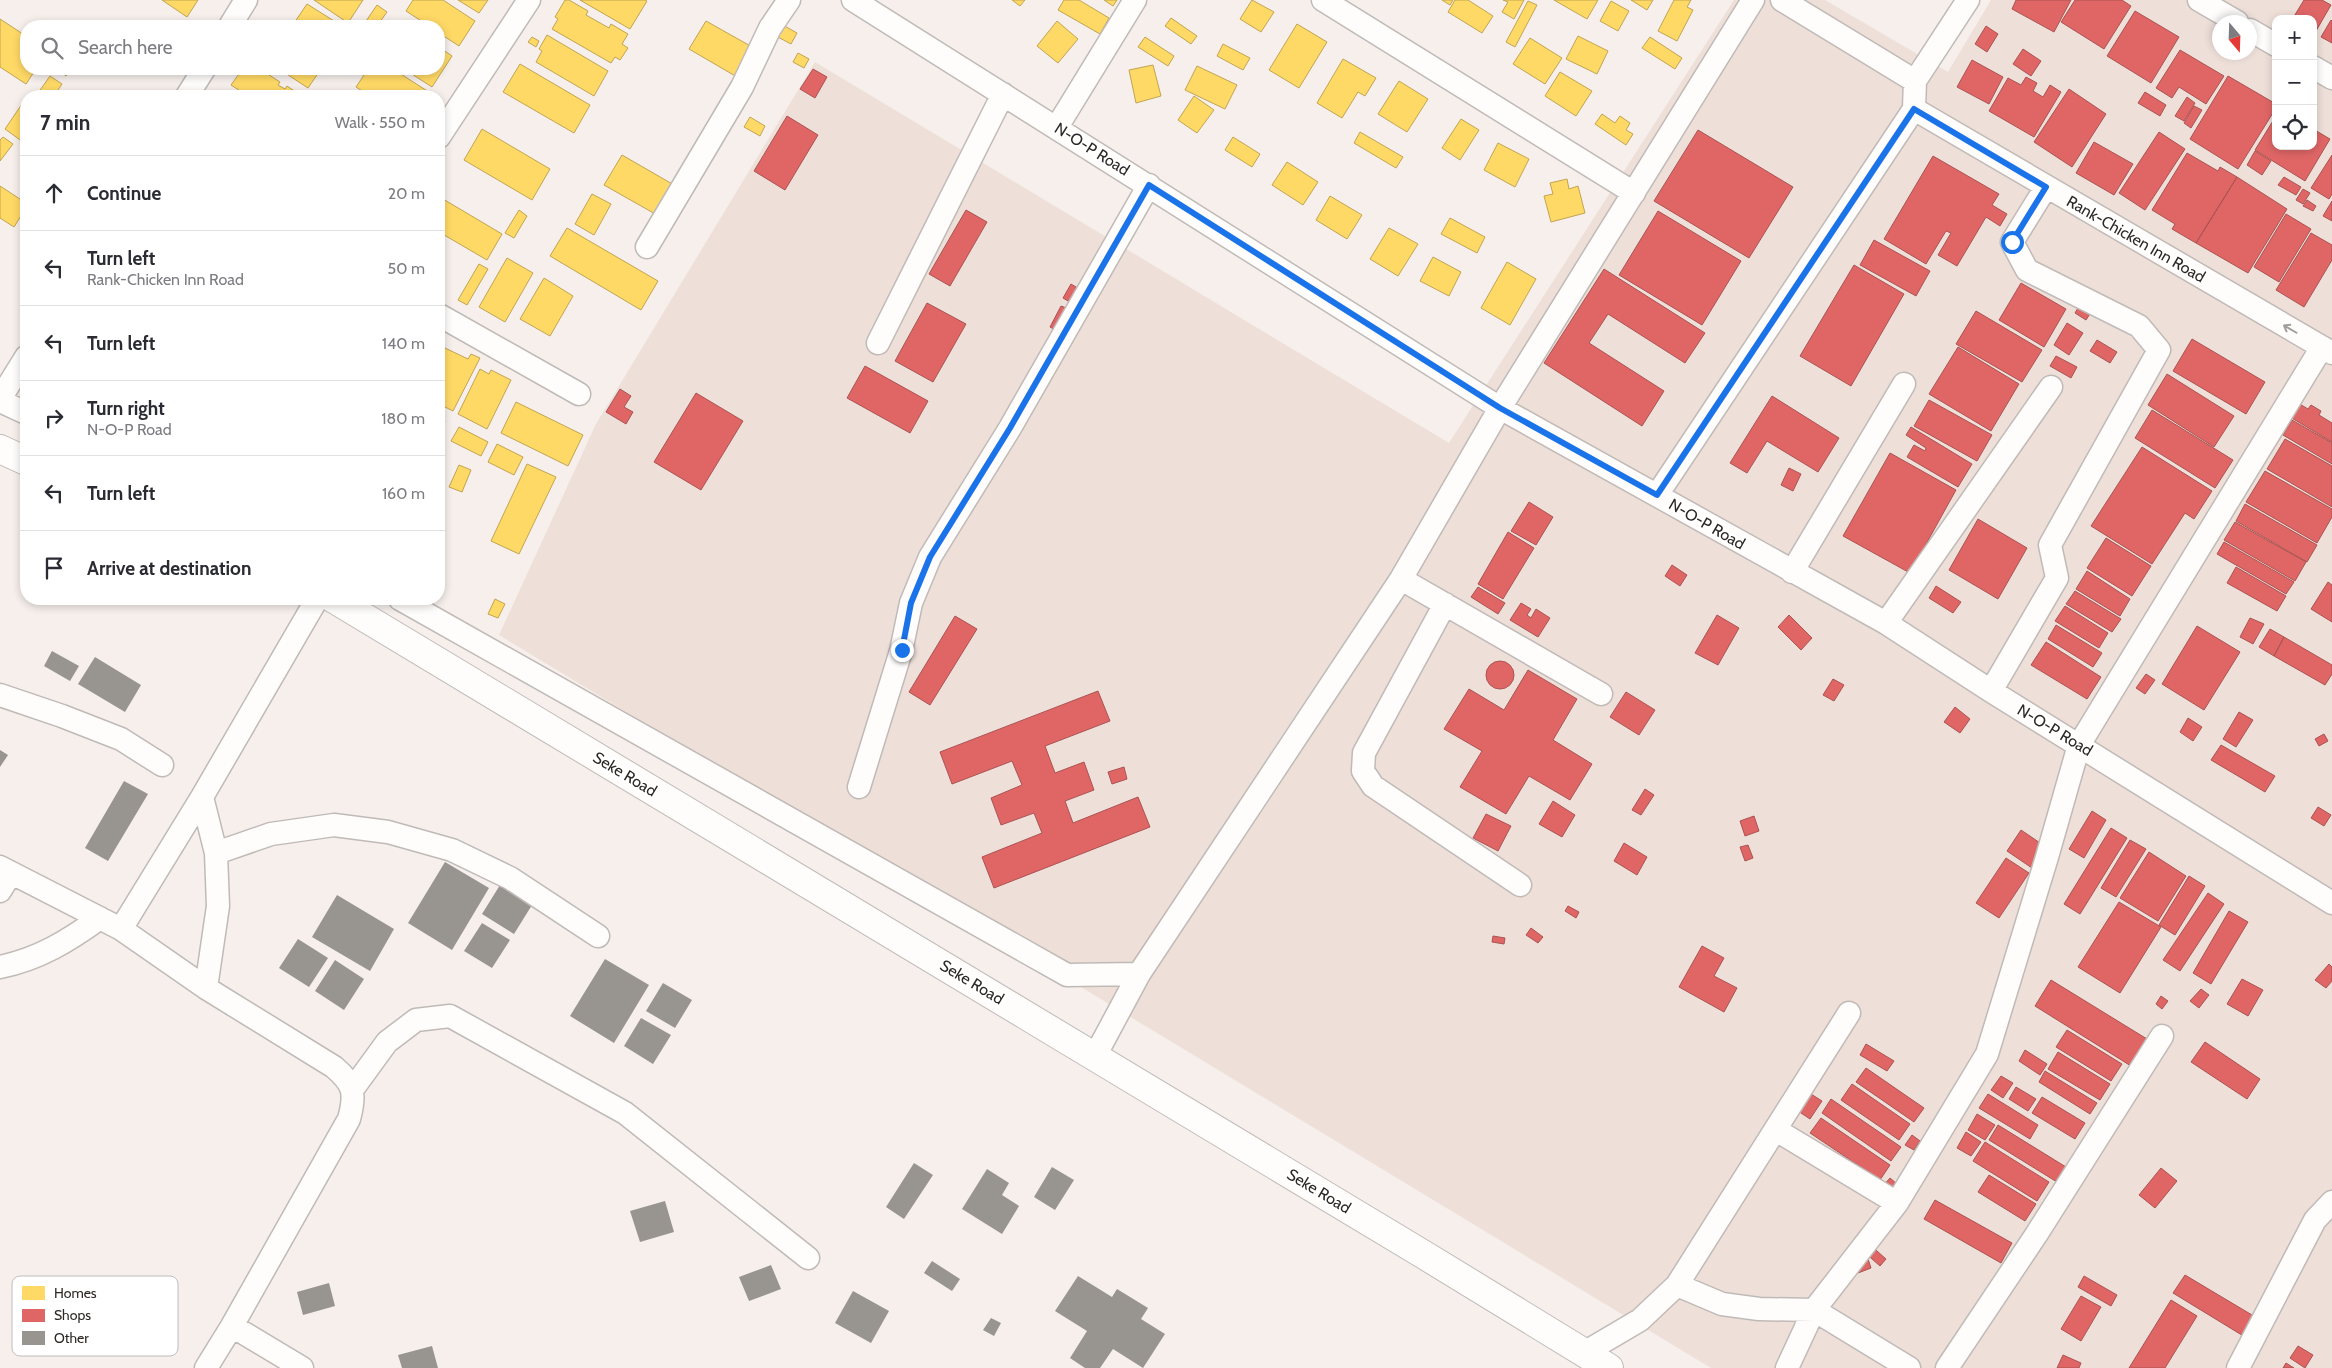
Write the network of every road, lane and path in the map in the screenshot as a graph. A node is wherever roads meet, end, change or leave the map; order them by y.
1 (246, 0) edge
2 (529, 0) edge
3 (789, 0) edge
4 (853, 0) edge
5 (1135, 0) edge
6 (1323, 0) edge
7 (1753, 0) edge
8 (1782, 0) edge
9 (1968, 0) edge
10 (2199, 0) edge
11 (2225, 15) edge
12 (234, 20) edge
13 (2257, 34) edge
14 (2272, 43) edge
15 (2317, 69) edge
16 (200, 75) edge
17 (2332, 78) edge
18 (1915, 81) junction
19 (191, 90) edge
20 (1003, 94) junction
21 (1914, 109) junction
22 (1058, 127) junction
23 (445, 128) edge
24 (1149, 185) junction
25 (2046, 187) junction
26 (1634, 193) junction
27 (647, 247) dead end
28 (445, 318) edge
29 (878, 343) dead end
30 (2327, 350) edge
31 (20, 367) edge
32 (1904, 384) dead end
33 (2051, 387) dead end
34 (579, 394) dead end
35 (0, 400) edge
36 (1500, 408) junction
37 (20, 410) edge
38 (0, 449) edge
39 (20, 458) edge
40 (1657, 495) junction
41 (1792, 572) junction
42 (1401, 579) junction
43 (1445, 604) junction
44 (314, 605) edge
45 (344, 605) edge
46 (411, 605) edge
47 (1886, 623) junction
48 (1991, 692) junction
49 (1601, 694) dead end
50 (0, 695) edge
51 (2079, 745) junction
52 (162, 764) dead end
53 (859, 787) dead end
54 (202, 797) junction
55 (216, 853) junction
56 (4, 877) edge
57 (1520, 885) dead end
58 (2332, 903) edge
59 (100, 918) junction
60 (121, 929) junction
61 (598, 936) dead end
62 (0, 967) edge
63 (1139, 974) junction
64 (206, 988) junction
65 (1849, 1013) dead end
66 (2162, 1036) dead end
67 (1095, 1056) junction
68 (352, 1090) junction
69 (1776, 1130) junction
70 (2332, 1202) edge
71 (1897, 1203) junction
72 (808, 1258) dead end
73 (1677, 1285) junction
74 (1814, 1310) junction
75 (232, 1326) junction
76 (1584, 1353) junction
77 (206, 1368) edge
78 (302, 1368) edge
79 (1608, 1368) edge
80 (1787, 1368) edge
81 (1909, 1368) edge
82 (1947, 1368) edge
83 (2238, 1368) edge

1 - 12 street
2 - 23 street
3 - 27 street
4 - 20 street, N-O-P Road
5 - 22 street
6 - 26 street
7 - 26 street
8 - 18 street
9 - 18 street
10 - 11 street
13 - 14 street
15 - 17 street
16 - 19 street
18 - 21 street
20 - 22 street, N-O-P Road
20 - 29 street
21 - 25 street, Rank-Chicken Inn Road
21 - 40 street
22 - 24 street, N-O-P Road
24 - 36 street, N-O-P Road
24 - 53 street
30 -> 25 street, Rank-Chicken Inn Road
25 - 48 street
26 - 36 street
28 - 34 street
30 - 51 street
31 - 35 street
32 - 41 street
33 - 47 street
35 - 37 street
36 - 40 street, N-O-P Road
36 - 42 street
38 - 39 main road
40 - 41 street, N-O-P Road
41 - 47 street, N-O-P Road
42 - 43 street
42 - 63 street
43 - 49 street
43 - 57 street
44 - 54 street
45 - 67 main road, Seke Road
46 - 63 street
47 - 48 street, N-O-P Road
48 - 51 street, N-O-P Road
50 - 52 street
51 - 58 street, N-O-P Road
51 - 71 street
54 - 55 street
54 - 60 street
55 - 61 street
55 - 64 street
56 - 59 street
59 - 60 street
59 - 62 street
60 - 64 street
63 - 67 street
64 - 68 street
65 - 69 street
66 - 82 street
67 - 76 main road, Seke Road
68 - 72 street
68 - 75 street
69 - 71 street
69 - 73 street
70 - 83 street
71 - 74 street
73 - 74 street
73 - 76 street
74 - 80 street
74 - 81 street
75 - 77 street
75 - 78 street
76 - 79 main road, Seke Road

